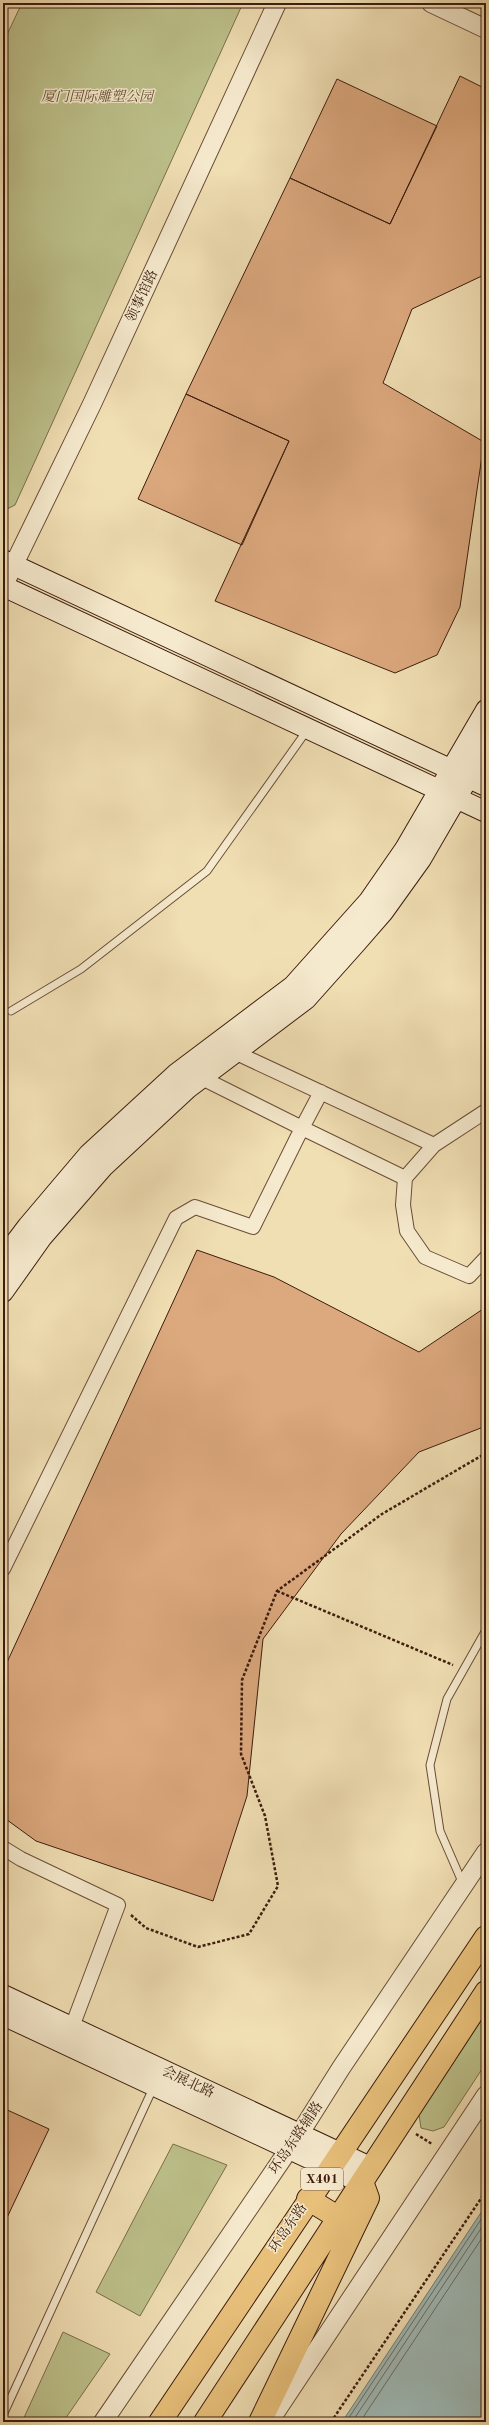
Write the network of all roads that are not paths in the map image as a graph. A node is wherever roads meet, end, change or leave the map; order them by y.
1 (277, 3) edge
2 (431, 3) edge
3 (486, 29) edge
4 (8, 563) edge
5 (3, 587) edge
6 (486, 710) edge
7 (308, 729) junction
8 (486, 747) edge
9 (459, 774) junction
10 (486, 786) edge
11 (447, 794) junction
12 (486, 812) edge
13 (11, 1011) dead end
14 (216, 1044) junction
15 (235, 1052) junction
16 (183, 1069) junction
17 (201, 1078) junction
18 (321, 1092) junction
19 (486, 1111) edge
20 (302, 1128) junction
21 (434, 1145) junction
22 (405, 1178) junction
23 (486, 1258) edge
24 (3, 1259) edge
25 (3, 1292) edge
26 (3, 1569) edge
27 (486, 1630) edge
28 (3, 1848) edge
29 (486, 1852) edge
30 (463, 1886) junction
31 (486, 1937) edge
32 (486, 1992) edge
33 (3, 1996) edge
34 (3, 2015) edge
35 (72, 2028) junction
36 (154, 2085) junction
37 (486, 2095) edge
38 (294, 2141) junction
39 (335, 2160) junction
40 (367, 2175) junction
41 (308, 2199) junction
42 (339, 2218) junction
43 (3, 2415) edge
44 (103, 2422) edge
45 (160, 2422) edge
46 (205, 2422) edge
47 (260, 2422) edge
48 (269, 2422) edge

1 - 4 street, 领事馆路
2 - 3 street
4 - 5 street, 领事馆路
4 - 9 main road
5 - 7 main road
6 - 9 main road
7 - 11 main road
7 - 13 lane
8 - 9 main road
9 - 10 main road
9 - 11 main road
11 - 12 main road
11 - 14 main road
11 - 15 main road
14 - 15 street
14 - 16 main road
15 - 17 main road
15 - 18 street
16 - 17 street
16 - 24 main road
17 - 20 street
17 - 25 main road
18 - 20 street
18 - 21 street
19 - 21 street
20 - 22 street
20 - 26 street
21 - 22 street
22 - 23 street
27 - 30 lane
28 - 35 street
29 - 30 street, 环岛东路辅路
30 - 38 street, 环岛东路辅路
31 - 39 main road, 环岛东路 / X401
32 - 40 main road, X401
33 - 35 main road, 会展北路
34 - 36 main road, 会展北路
35 - 38 main road, 会展北路
36 - 38 main road, 会展北路
36 - 43 lane
37 - 48 street
38 - 39 main road, 会展北路
38 - 44 street, 环岛东路辅路
39 - 40 main road, 会展北路
39 - 41 main road, 环岛东路 / X401
40 - 42 main road, X401
40 - 47 main road
41 - 42 main road
41 - 45 main road, 环岛东路 / X401
42 - 46 main road, X401

